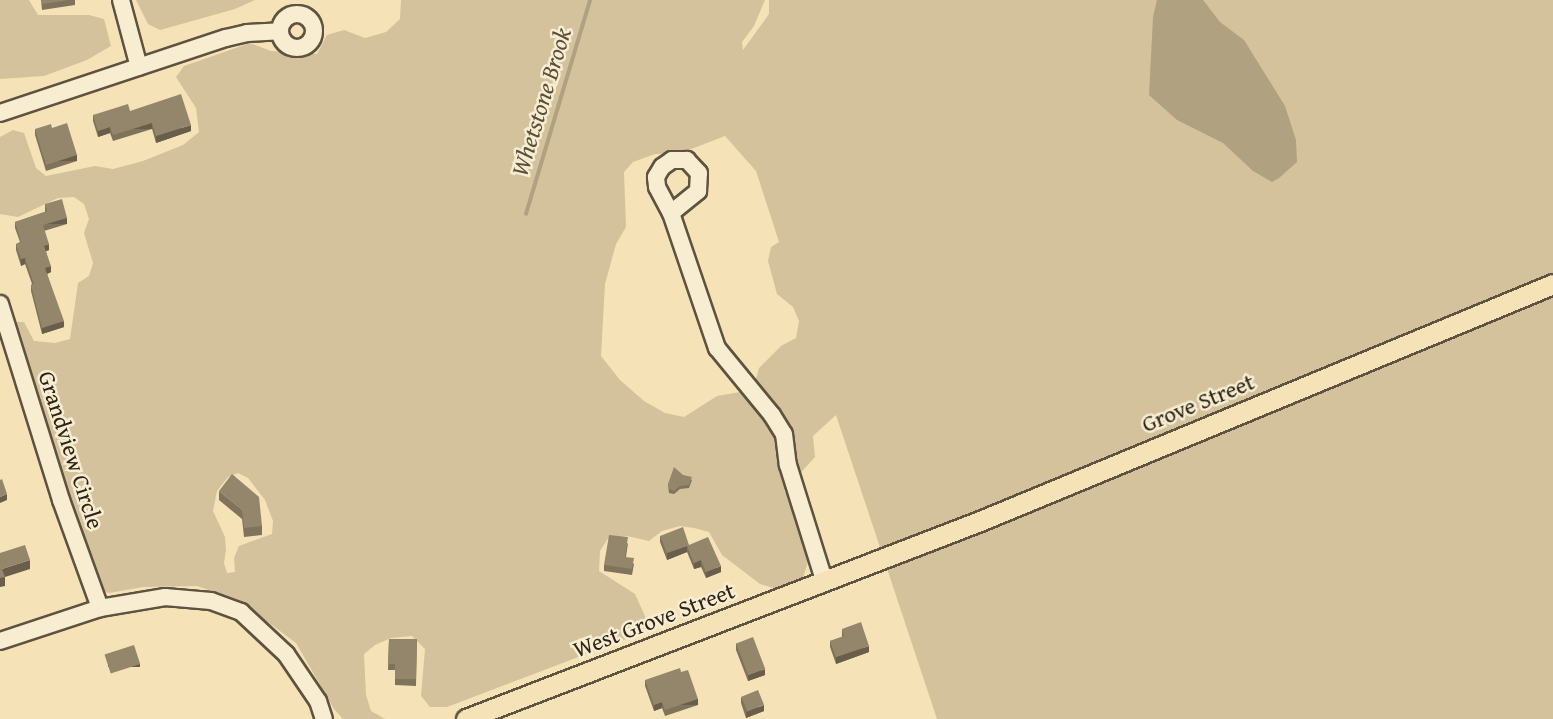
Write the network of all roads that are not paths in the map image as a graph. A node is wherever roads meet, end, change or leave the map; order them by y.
1 (121, 0) edge
2 (280, 31) dead end
3 (139, 67) junction
4 (0, 113) edge
5 (671, 213) dead end
6 (1553, 284) edge
7 (0, 304) edge
8 (860, 566) joint
9 (824, 580) junction
10 (100, 608) junction
11 (0, 641) edge
12 (324, 719) edge
13 (466, 719) edge

1 - 3 street
2 - 3 street
3 - 4 street
5 - 9 street
6 - 8 main road, Grove Street
7 - 10 street, Grandview Circle
8 - 9 main road, West Grove Street
9 - 13 main road, West Grove Street
10 - 11 street
10 - 12 street

